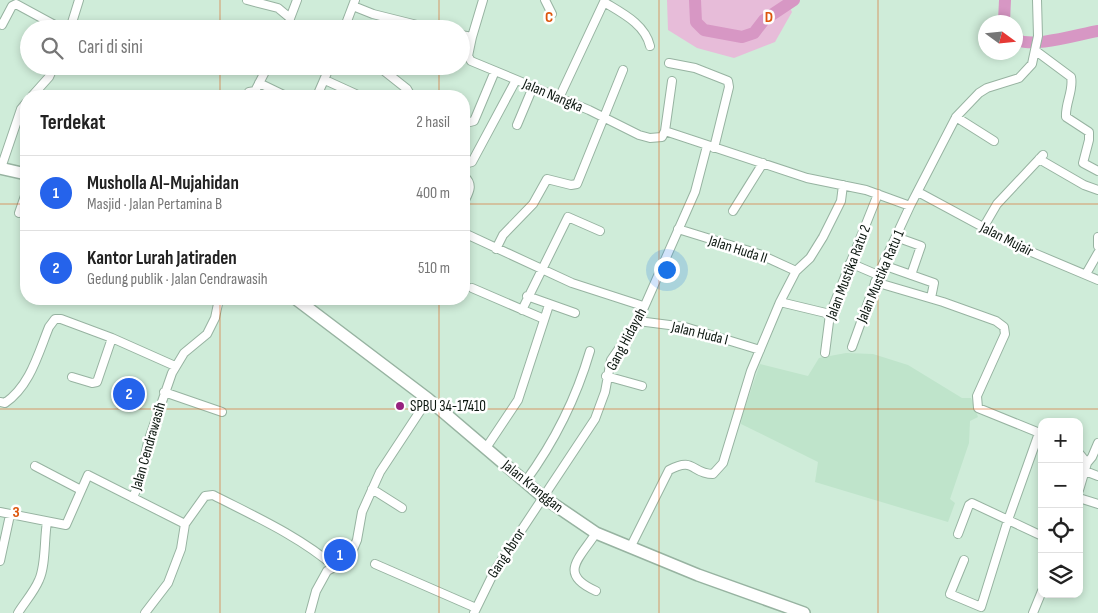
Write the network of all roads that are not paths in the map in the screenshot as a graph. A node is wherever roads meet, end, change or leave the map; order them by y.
1 (79, 0) edge
2 (248, 0) edge
3 (297, 0) edge
4 (483, 0) edge
5 (545, 0) edge
6 (1037, 0) edge
7 (604, 1) edge
8 (354, 3) edge
9 (552, 14) dead end
10 (290, 18) joint
11 (45, 20) edge
12 (73, 20) edge
13 (347, 20) edge
14 (397, 20) edge
15 (1, 26) edge
16 (472, 37) joint
17 (650, 46) dead end
18 (1036, 49) junction
19 (470, 52) edge
20 (470, 59) edge
21 (669, 63) dead end
22 (622, 70) dead end
23 (495, 71) junction
24 (50, 75) edge
25 (263, 75) edge
26 (327, 75) edge
27 (389, 75) edge
28 (325, 80) junction
29 (516, 80) junction
30 (672, 81) dead end
31 (259, 83) junction
32 (533, 87) junction
33 (37, 90) edge
34 (256, 90) edge
35 (274, 90) edge
36 (320, 90) edge
37 (347, 90) edge
38 (408, 90) edge
39 (559, 98) junction
40 (20, 112) edge
41 (956, 117) junction
42 (605, 118) junction
43 (470, 122) edge
44 (517, 125) dead end
45 (665, 131) junction
46 (1089, 140) junction
47 (994, 141) dead end
48 (1098, 143) edge
49 (710, 147) junction
50 (470, 162) edge
51 (763, 164) junction
52 (0, 168) edge
53 (1098, 170) edge
54 (20, 173) edge
55 (843, 185) junction
56 (1098, 190) edge
57 (918, 192) junction
58 (878, 194) junction
59 (910, 206) junction
60 (20, 210) edge
61 (732, 211) dead end
62 (19, 213) dead end
63 (984, 228) junction
64 (678, 229) junction
65 (600, 231) dead end
66 (470, 236) edge
67 (896, 236) junction
68 (1098, 237) edge
69 (1098, 246) edge
70 (496, 249) junction
71 (1098, 253) edge
72 (850, 263) junction
73 (883, 265) junction
74 (542, 270) junction
75 (796, 271) junction
76 (1086, 274) junction
77 (911, 275) junction
78 (877, 278) junction
79 (1098, 280) edge
80 (472, 288) dead end
81 (527, 296) junction
82 (931, 298) junction
83 (780, 302) junction
84 (218, 305) edge
85 (304, 305) edge
86 (549, 305) junction
87 (643, 306) junction
88 (522, 310) junction
89 (574, 313) dead end
90 (830, 314) junction
91 (544, 319) junction
92 (638, 321) junction
93 (112, 338) junction
94 (852, 347) dead end
95 (760, 350) junction
96 (590, 351) dead end
97 (825, 353) dead end
98 (175, 366) junction
99 (606, 376) junction
100 (72, 378) dead end
101 (642, 386) dead end
102 (164, 392) junction
103 (428, 399) junction
104 (0, 402) edge
105 (222, 412) dead end
106 (1038, 433) edge
107 (1038, 439) edge
108 (1098, 443) edge
109 (486, 448) junction
110 (1083, 458) edge
111 (1087, 463) junction
112 (35, 466) dead end
113 (1084, 471) junction
114 (1083, 475) edge
115 (1098, 476) edge
116 (525, 482) junction
117 (372, 489) junction
118 (81, 490) junction
119 (543, 497) junction
120 (133, 498) junction
121 (1083, 499) edge
122 (1098, 504) edge
123 (402, 508) dead end
124 (0, 512) edge
125 (10, 515) junction
126 (1008, 520) junction
127 (46, 522) junction
128 (185, 524) junction
129 (596, 532) junction
130 (958, 534) dead end
131 (1038, 534) edge
132 (631, 546) junction
133 (964, 560) dead end
134 (0, 562) edge
135 (375, 564) dead end
136 (335, 567) junction
137 (596, 591) dead end
138 (1039, 598) edge
139 (475, 610) edge
140 (785, 610) edge
141 (18, 613) edge
142 (145, 613) edge
143 (310, 613) edge
144 (804, 613) edge
145 (1033, 613) edge

1 - 12 street
2 - 10 street
3 - 10 street
4 - 16 street
5 - 9 street
6 - 18 street
7 - 17 street
7 - 39 street
8 - 13 street
8 - 14 street
11 - 15 street
16 - 19 street, Jalan Nangka
18 - 41 street, Jalan Mustika Ratu 1
18 - 46 street
20 - 23 street, Jalan Nangka
21 - 49 street, Gang Hidayah
22 - 42 street
23 - 29 street, Jalan Nangka
23 - 43 street
24 - 33 street
25 - 31 street
26 - 28 street
27 - 38 street
28 - 36 street
28 - 37 street
29 - 32 street, Jalan Nangka
29 - 50 street
30 - 45 street
31 - 34 street
31 - 35 street
32 - 39 street, Jalan Nangka
32 - 44 street
39 - 42 street, Jalan Nangka
40 - 52 street
41 - 47 street
41 - 57 street, Jalan Mustika Ratu 1
42 - 45 street, Jalan Nangka
42 - 70 street
45 - 49 street
46 - 48 street
46 - 53 street
49 - 51 street
49 - 64 street, Gang Hidayah
51 - 55 street
51 - 61 street
52 - 54 main road
55 - 58 street
55 - 75 street
56 - 63 street
57 - 59 street, Jalan Mustika Ratu 1
57 - 63 street, Jalan Mujair
58 - 59 street
58 - 72 street, Jalan Mustika Ratu 2
59 - 67 street, Jalan Mustika Ratu 1
60 - 62 street
63 - 76 street, Jalan Mujair
64 - 75 street, Jalan Huda II
64 - 87 street, Gang Hidayah
65 - 74 street
66 - 70 street
67 - 73 street, Jalan Mustika Ratu 1
67 - 77 street
68 - 69 street
70 - 74 street
71 - 76 street
72 - 78 street
72 - 90 street, Jalan Mustika Ratu 2
73 - 77 street
73 - 78 street, Jalan Mustika Ratu 1
74 - 81 street
74 - 87 street
75 - 83 street
76 - 79 street, Jalan Mujair
77 - 82 street
78 - 82 street
78 - 94 street, Jalan Mustika Ratu 1
80 - 88 street
81 - 86 street
81 - 88 street
82 - 106 street
83 - 90 street
83 - 95 street
84 - 98 street, Jalan Cendrawasih
85 - 103 main road, Jalan Kranggan
86 - 89 street
86 - 91 street
87 - 92 street, Gang Hidayah
88 - 91 street
90 - 97 street, Jalan Mustika Ratu 2
91 - 109 street
92 - 95 street, Jalan Huda I
92 - 99 street, Gang Hidayah
93 - 98 street
93 - 100 street
93 - 104 street
95 - 132 street
96 - 116 street
98 - 102 street, Jalan Cendrawasih
99 - 101 street
99 - 119 street, Gang Hidayah
102 - 105 street
102 - 120 street, Jalan Cendrawasih
103 - 109 main road, Jalan Kranggan
103 - 117 street
107 - 126 street
108 - 111 street
109 - 116 main road, Jalan Kranggan
110 - 111 street
111 - 113 street
112 - 118 street
113 - 114 street
113 - 115 street
116 - 119 main road, Jalan Kranggan
117 - 123 street
117 - 136 street
118 - 120 street, Jalan Cendrawasih
118 - 127 street
119 - 129 main road, Jalan Kranggan
119 - 139 street, Gang Abror
120 - 128 street
121 - 122 street
124 - 125 street
125 - 127 street
125 - 134 street
126 - 130 street
126 - 131 street
126 - 133 street
127 - 141 street
128 - 136 street
128 - 142 street
129 - 132 main road, Jalan Kranggan
129 - 137 street
132 - 140 main road, Jalan Kranggan
135 - 139 street
136 - 143 street
138 - 145 street
140 - 144 main road, Jalan Kranggan

